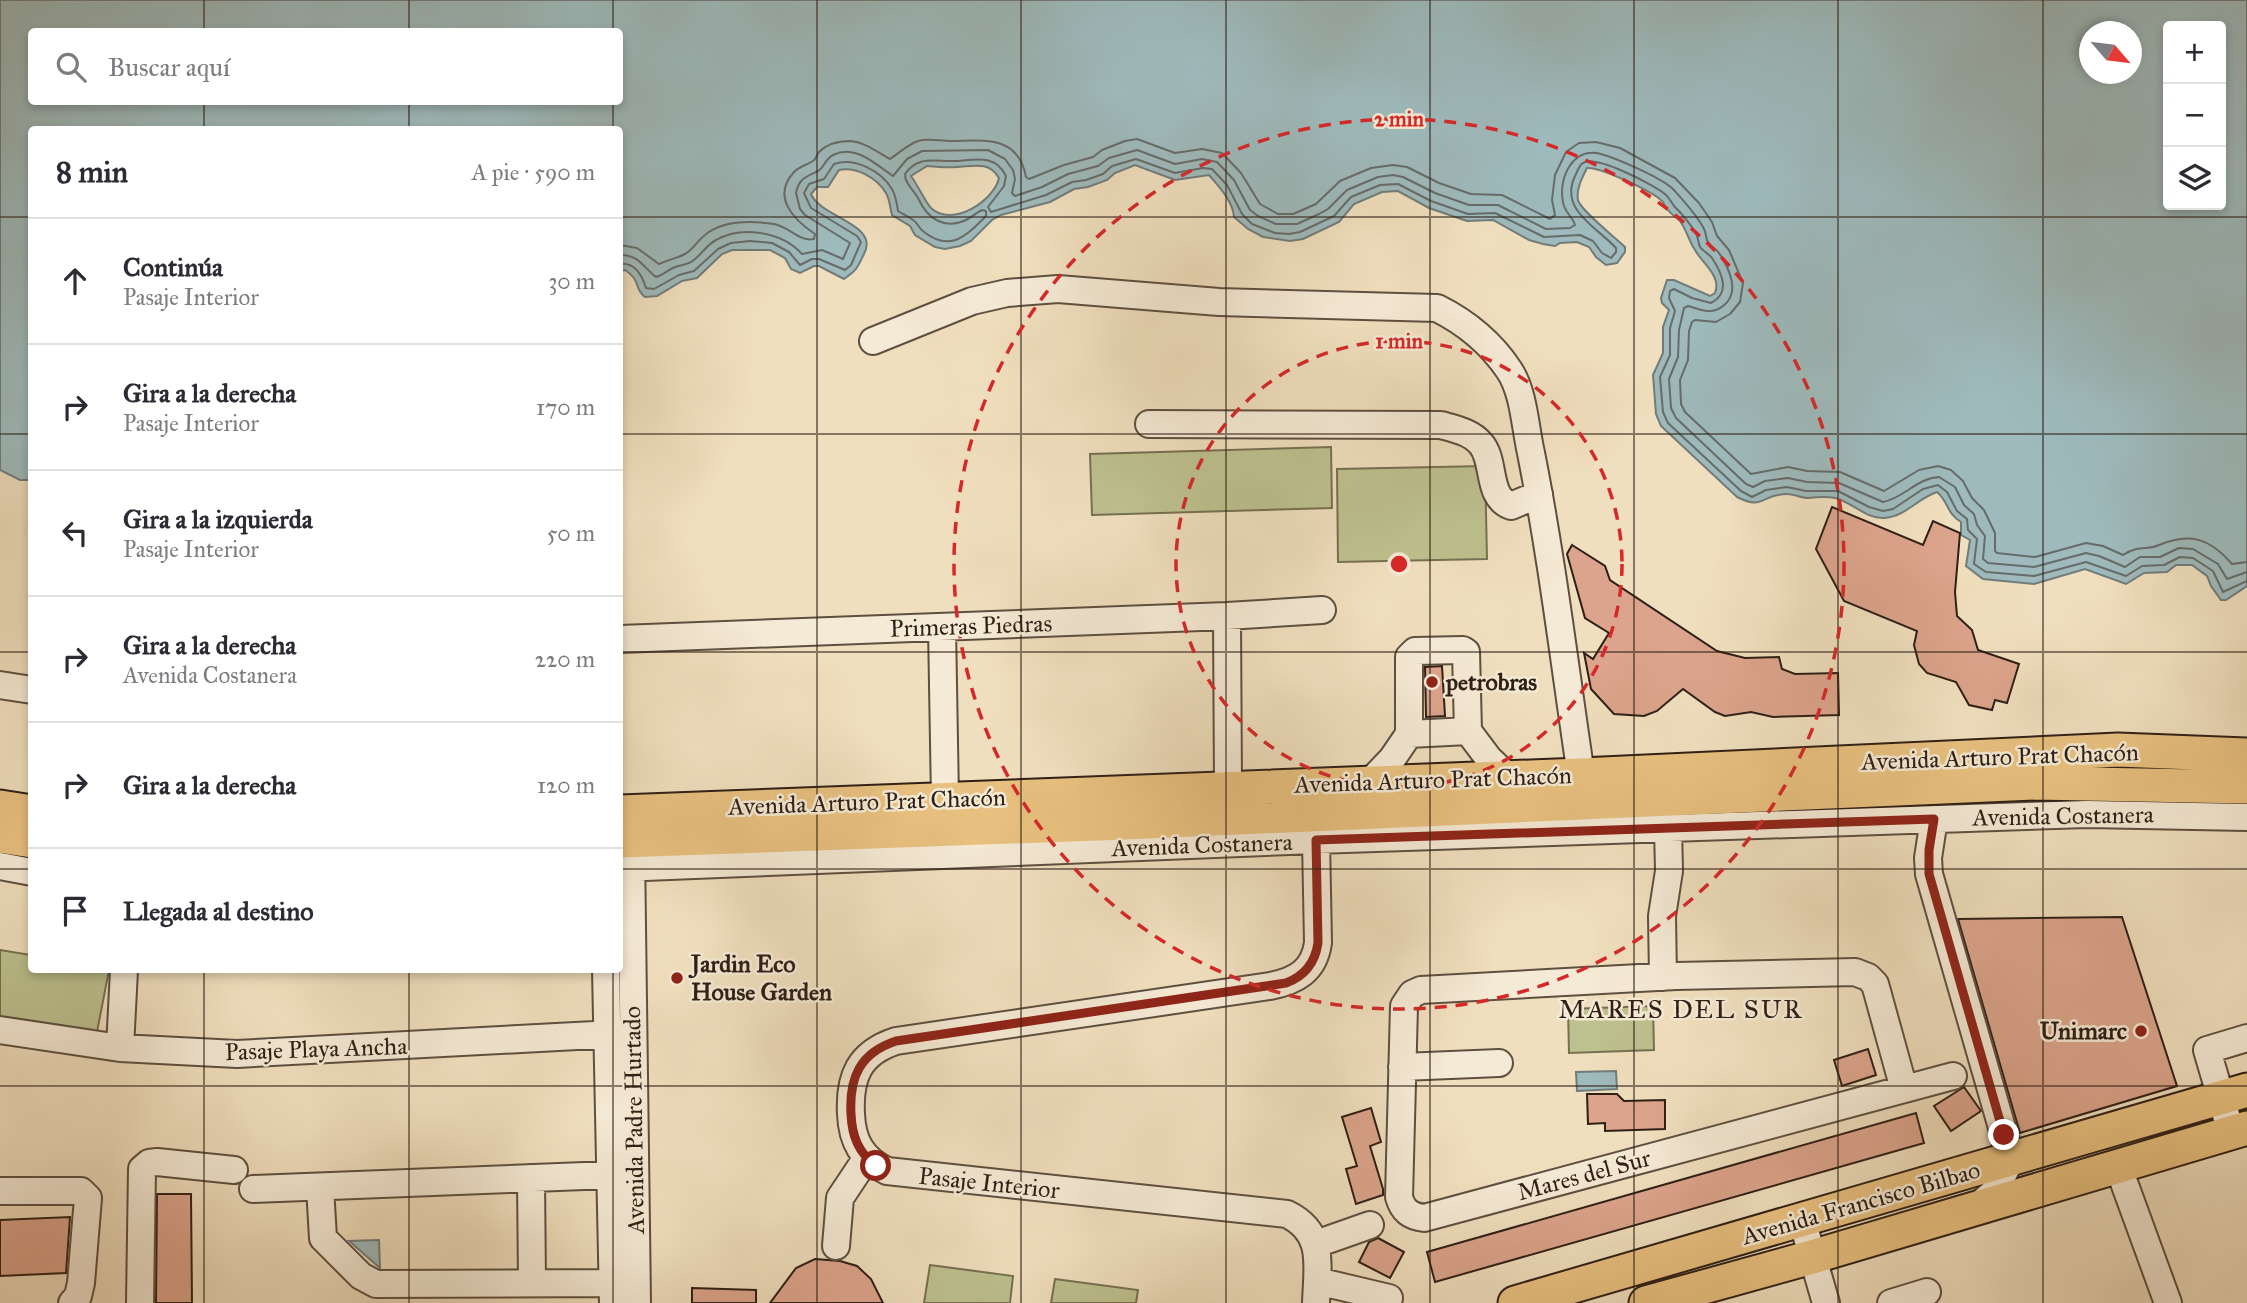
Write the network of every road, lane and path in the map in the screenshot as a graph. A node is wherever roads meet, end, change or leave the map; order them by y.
1 (873, 341) dead end
2 (1149, 424) dead end
3 (1539, 494) junction
4 (1322, 610) dead end
5 (1227, 616) junction
6 (942, 627) junction
7 (623, 639) edge
8 (0, 685) edge
9 (28, 689) edge
10 (1468, 731) junction
11 (1409, 734) junction
12 (2247, 755) edge
13 (1581, 775) junction
14 (1507, 776) junction
15 (1369, 783) junction
16 (2247, 787) edge
17 (1228, 788) junction
18 (945, 799) junction
19 (0, 807) edge
20 (28, 812) edge
21 (2247, 817) edge
22 (1934, 819) junction
23 (1668, 827) junction
24 (0, 836) edge
25 (28, 840) edge
26 (625, 840) edge
27 (1316, 840) junction
28 (0, 866) edge
29 (28, 871) edge
30 (124, 973) edge
31 (606, 973) edge
32 (1670, 976) junction
33 (0, 1030) edge
34 (633, 1033) junction
35 (607, 1035) junction
36 (2247, 1038) edge
37 (120, 1048) junction
38 (1499, 1063) dead end
39 (1402, 1067) junction
40 (1953, 1076) dead end
41 (1904, 1089) junction
42 (2234, 1094) edge
43 (2239, 1130) edge
44 (866, 1159) junction
45 (2011, 1159) junction
46 (2118, 1166) junction
47 (234, 1170) dead end
48 (623, 1175) junction
49 (531, 1178) junction
50 (320, 1187) junction
51 (253, 1189) dead end
52 (0, 1191) edge
53 (1976, 1208) junction
54 (1802, 1220) junction
55 (1370, 1225) dead end
56 (1316, 1244) junction
57 (836, 1245) dead end
58 (1812, 1257) junction
59 (533, 1283) junction
60 (1317, 1292) edge
61 (1927, 1292) dead end
62 (612, 1293) edge
63 (1390, 1298) dead end
64 (72, 1303) edge
65 (140, 1303) edge
66 (637, 1303) edge
67 (1515, 1303) edge
68 (1646, 1303) edge
69 (1826, 1303) edge
70 (1891, 1303) edge
71 (2168, 1303) edge

1 - 3 street
2 - 3 street
3 - 13 street
4 - 5 street, Primeras Piedras
5 - 6 street, Primeras Piedras
5 - 17 street
6 - 7 street, Primeras Piedras
6 - 18 street
8 - 9 street
10 - 11 street
10 - 11 street
10 - 14 street
11 - 15 street
12 - 13 main road, Avenida Arturo Prat Chacón
13 - 14 main road, Avenida Arturo Prat Chacón
14 - 15 main road, Avenida Arturo Prat Chacón
15 - 17 main road, Avenida Arturo Prat Chacón
16 - 26 main road, Avenida Arturo Prat Chacón
17 - 18 main road, Avenida Arturo Prat Chacón
18 - 26 main road, Avenida Arturo Prat Chacón
19 - 20 main road
21 - 22 street, Avenida Costanera
22 - 23 street, Avenida Costanera
22 - 45 street
23 - 27 street, Avenida Costanera
23 - 32 street
24 - 25 main road
26 - 27 street, Avenida Costanera
26 - 34 street, Avenida Padre Hurtado
27 - 44 street
28 - 29 street
30 - 37 street
31 - 35 street, Avenida Padre Hurtado
32 - 39 street, Mares del Sur
32 - 41 street, Mares del Sur
33 - 37 street, Pasaje Playa Ancha
34 - 35 street, Pasaje Playa Ancha
34 - 48 street, Avenida Padre Hurtado
35 - 37 street, Pasaje Playa Ancha
35 - 48 street, Avenida Padre Hurtado
36 - 42 street
38 - 39 street
39 - 41 street, Mares del Sur
40 - 41 street, Mares del Sur
42 - 43 street
42 - 45 main road, Avenida Francisco Bilbao
43 - 46 main road, Avenida Francisco Bilbao
44 - 56 street, Pasaje Interior
44 - 57 street
45 - 53 street
45 - 54 main road, Avenida Francisco Bilbao
46 - 53 main road, Avenida Francisco Bilbao
46 - 71 street
47 - 65 street
48 - 49 street
48 - 62 street, Avenida Padre Hurtado
48 - 66 street, Avenida Padre Hurtado
49 - 50 street
49 - 59 street
50 - 51 street
50 - 59 street
52 - 64 street
53 - 58 main road, Avenida Francisco Bilbao
54 - 58 street
54 - 67 main road, Avenida Francisco Bilbao
55 - 56 street
56 - 60 street
58 - 68 main road, Avenida Francisco Bilbao
58 - 69 street
59 - 62 street
60 - 63 street
61 - 70 street

